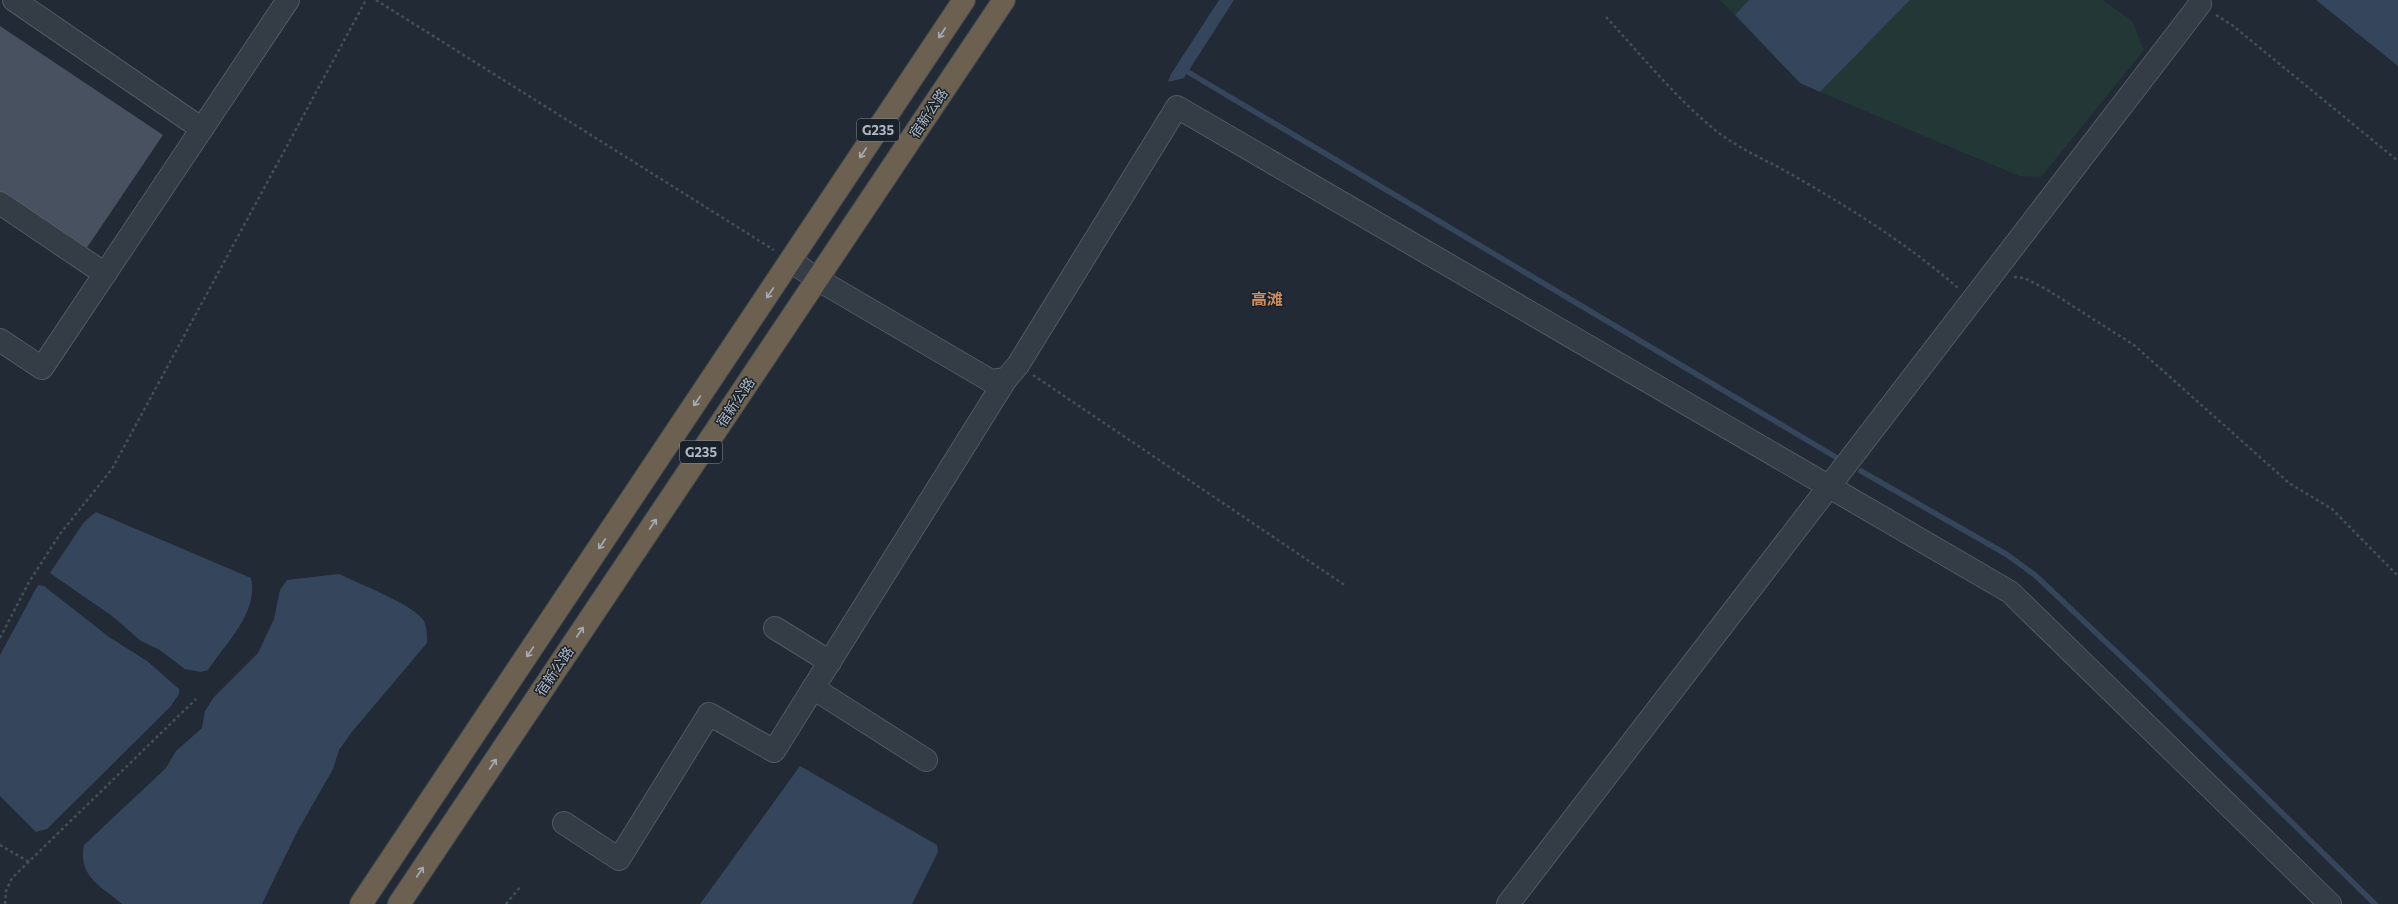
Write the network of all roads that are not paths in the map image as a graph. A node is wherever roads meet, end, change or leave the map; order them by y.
1 (14, 0) edge
2 (288, 0) edge
3 (964, 0) edge
4 (1004, 0) edge
5 (2200, 4) road end
6 (202, 129) junction
7 (0, 203) edge
8 (791, 261) junction
9 (105, 274) junction
10 (817, 278) junction
11 (0, 340) edge
12 (1012, 372) junction
13 (1830, 487) junction
14 (775, 628) dead end
15 (830, 662) junction
16 (813, 688) junction
17 (926, 760) dead end
18 (564, 823) dead end
19 (361, 904) edge
20 (398, 904) edge
21 (1508, 904) edge
22 (2330, 904) edge

1 - 6 street
2 - 6 street
3 -> 8 highway, G235
4 - 10 highway, 宿新公路 / G235
5 - 13 street
6 - 9 street
7 - 9 street
8 - 10 street
8 -> 19 highway, G235
9 - 11 street
10 - 12 street
20 -> 10 highway, 宿新公路 / G235
12 - 13 street
12 - 15 street
13 - 21 street
13 - 22 street
14 - 15 street
15 - 16 street
16 - 17 street
16 - 18 street

